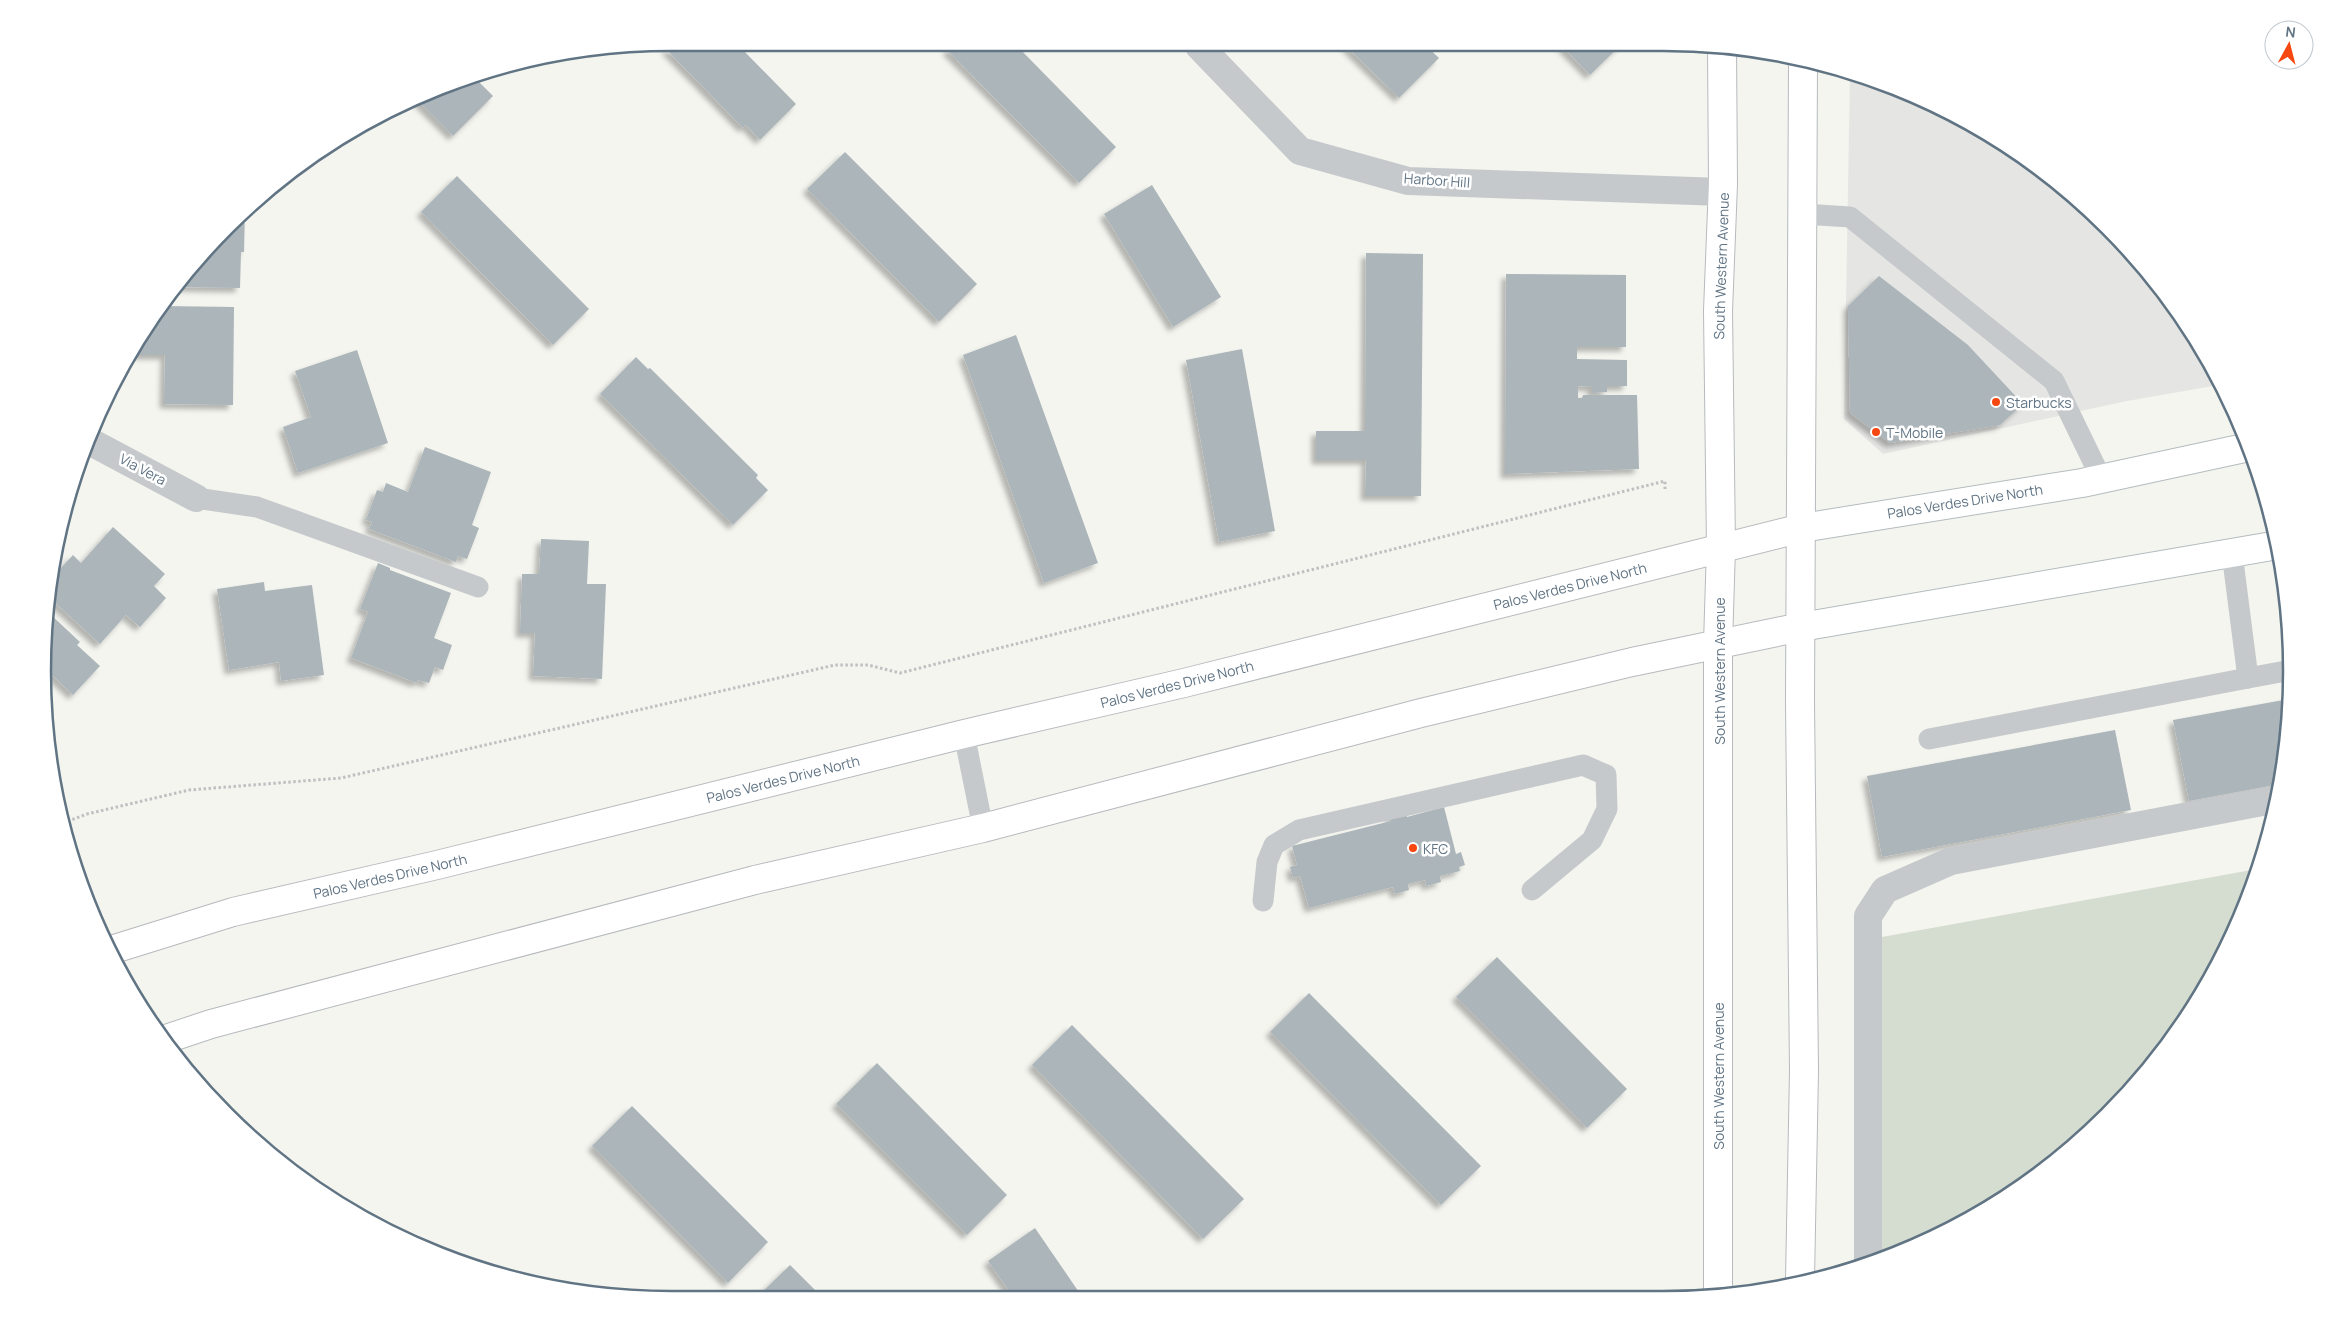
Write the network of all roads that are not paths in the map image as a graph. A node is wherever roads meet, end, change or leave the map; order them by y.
1 (1204, 51) edge
2 (1722, 55) edge
3 (1803, 67) edge
4 (1722, 192) junction
5 (1803, 214) junction
6 (95, 443) edge
7 (2241, 449) edge
8 (2101, 478) junction
9 (196, 498) joint
10 (1802, 528) junction
11 (2270, 546) edge
12 (1721, 547) junction
13 (2232, 553) junction
14 (478, 587) dead end
15 (1801, 627) junction
16 (1718, 644) junction
17 (2283, 672) edge
18 (2248, 678) junction
19 (964, 734) junction
20 (1929, 739) dead end
21 (2269, 801) edge
22 (983, 828) junction
23 (1532, 890) dead end
24 (1263, 901) dead end
25 (117, 948) edge
26 (172, 1037) edge
27 (1868, 1256) edge
28 (1800, 1275) edge
29 (1718, 1288) edge

1 - 4 street, Harbor Hill
2 - 4 main road, South Western Avenue
3 - 5 main road
4 - 12 main road, South Western Avenue
5 - 8 lane
5 - 10 main road
6 - 9 street, Via Vera
7 - 8 main road, Palos Verdes Drive North
8 - 10 main road, Palos Verdes Drive North
9 - 14 lane
10 - 12 main road, Palos Verdes Drive North
10 - 15 main road
11 - 13 main road
12 - 16 main road, South Western Avenue
12 - 19 main road, Palos Verdes Drive North
13 - 15 main road
13 - 18 lane
15 - 16 main road
15 - 28 main road
16 - 22 main road
16 - 29 main road, South Western Avenue
17 - 18 lane
18 - 20 lane
19 - 22 lane
19 - 25 main road, Palos Verdes Drive North
21 - 27 street
22 - 26 main road
23 - 24 lane

